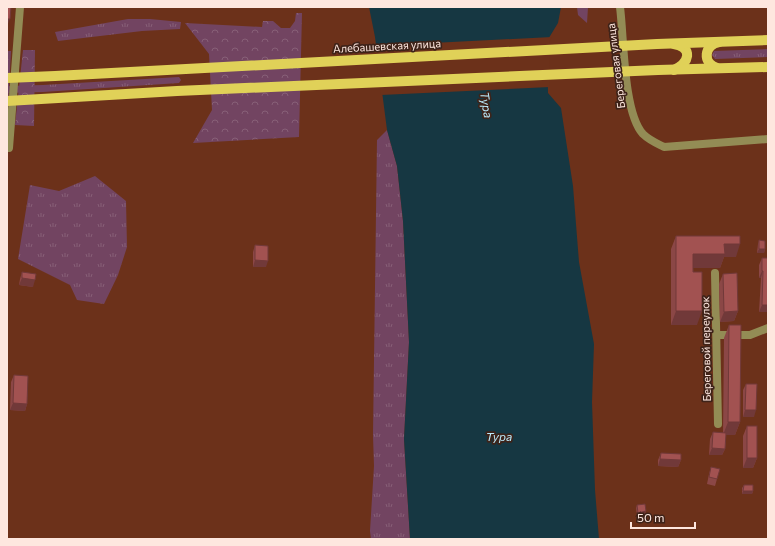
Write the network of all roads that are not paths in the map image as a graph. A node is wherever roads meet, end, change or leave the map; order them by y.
1 (20, 7) edge
2 (620, 7) edge
3 (626, 7) edge
4 (622, 26) junction
5 (768, 40) edge
6 (719, 42) junction
7 (671, 44) junction
8 (768, 67) edge
9 (717, 68) junction
10 (674, 70) junction
11 (7, 78) edge
12 (7, 101) edge
13 (768, 139) edge
14 (9, 148) dead end
15 (715, 273) dead end
16 (768, 328) edge
17 (717, 335) junction
18 (718, 424) dead end

1 - 14 street
2 - 4 street, Береговая улица
3 - 4 street
4 - 13 street, Береговая улица
5 - 6 main road, Алебашевская улица
6 - 7 main road, Алебашевская улица
6 - 9 main road
7 - 10 main road
7 - 11 main road, Алебашевская улица
8 - 9 main road
9 - 10 main road
10 - 12 main road
15 - 17 street, Береговой переулок
16 - 17 street
17 - 18 street, Береговой переулок

